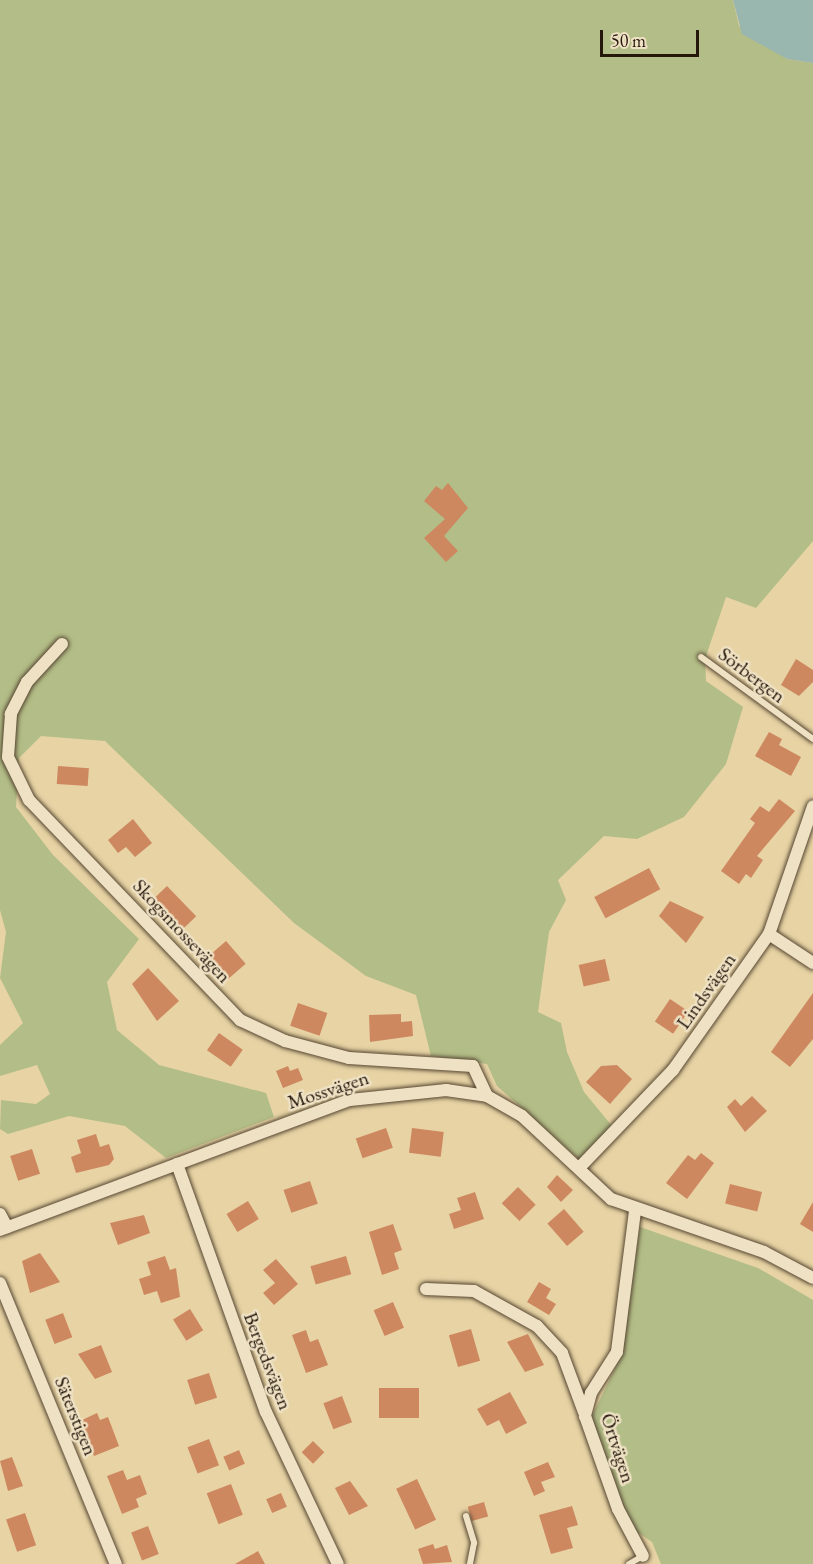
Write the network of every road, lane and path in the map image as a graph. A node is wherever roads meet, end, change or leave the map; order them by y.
1 (62, 644) dead end
2 (701, 657) dead end
3 (813, 740) edge
4 (813, 806) edge
5 (769, 934) junction
6 (813, 963) edge
7 (487, 1096) junction
8 (177, 1164) junction
9 (579, 1168) junction
10 (635, 1211) junction
11 (0, 1214) edge
12 (3, 1228) edge
13 (813, 1278) edge
14 (0, 1283) edge
15 (426, 1289) dead end
16 (585, 1416) junction
17 (466, 1516) dead end
18 (644, 1556) joint
19 (116, 1564) edge
20 (338, 1564) edge
21 (470, 1564) edge
22 (630, 1564) edge

1 - 7 street, Skogsmossevägen
2 - 3 lane, Sörbergen
4 - 5 street, Lindsvägen
5 - 6 street
5 - 9 street, Lindsvägen
7 - 8 street, Mossvägen
7 - 9 street, Mossvägen
8 - 12 street, Mossvägen
8 - 20 street, Bergedsvägen
9 - 10 street, Mossvägen
10 - 13 street, Mossvägen
10 - 16 street, Örtvägen
11 - 12 street
14 - 19 street, Säterstigen
15 - 16 street
16 - 18 street, Örtvägen
17 - 21 lane
18 - 22 lane

